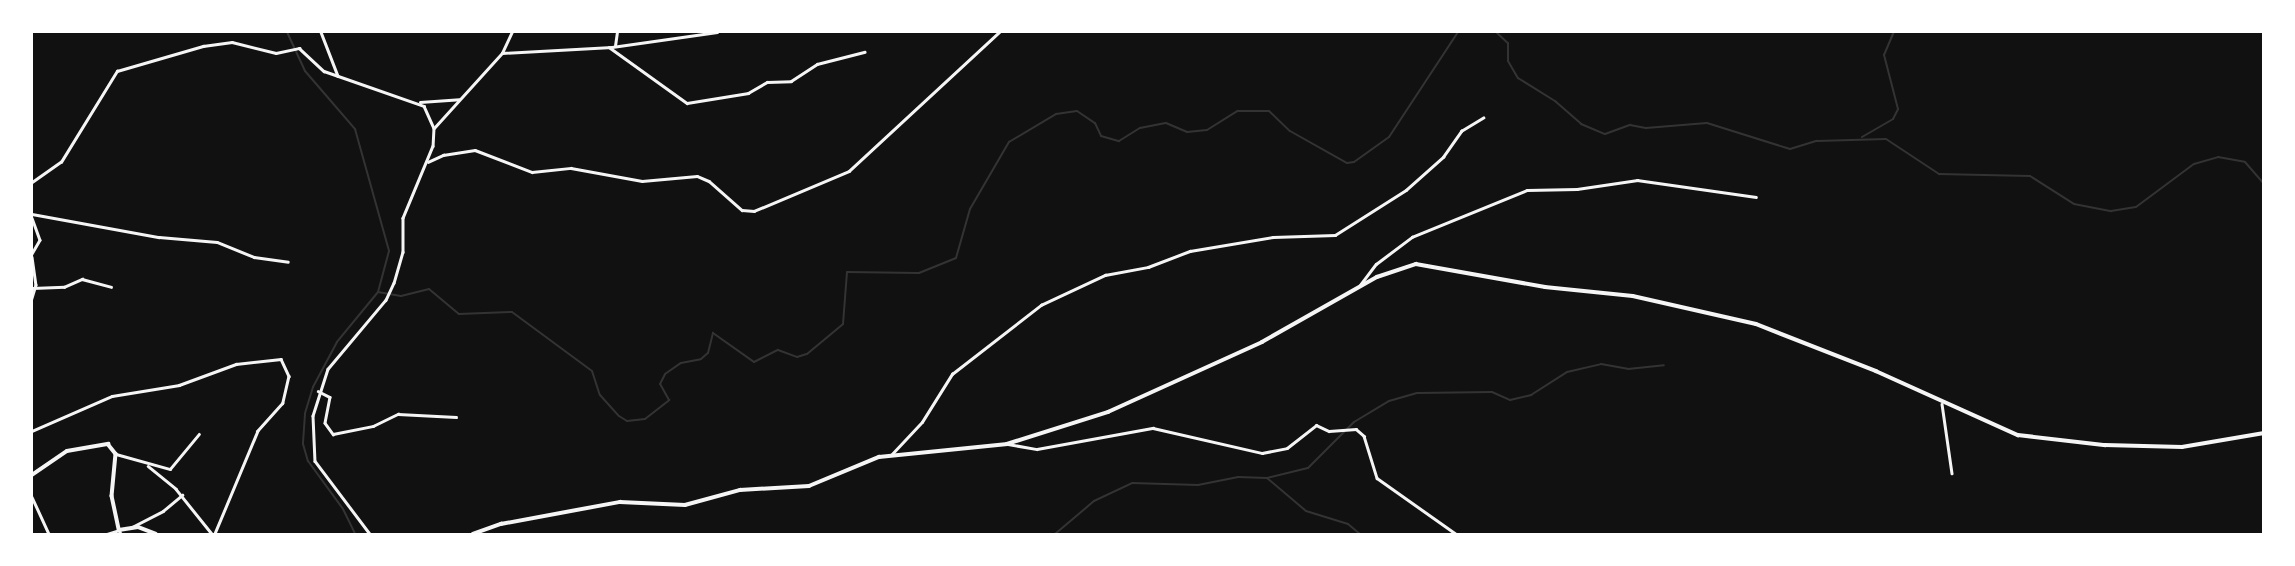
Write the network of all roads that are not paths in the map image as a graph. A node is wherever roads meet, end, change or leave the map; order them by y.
1 (321, 32) edge
2 (512, 32) edge
3 (617, 32) edge
4 (683, 32) edge
5 (717, 32) edge
6 (738, 32) edge
7 (755, 32) edge
8 (999, 32) edge
9 (686, 36) junction
10 (615, 46) junction
11 (609, 47) junction
12 (864, 52) dead end
13 (502, 53) junction
14 (338, 76) junction
15 (462, 98) junction
16 (416, 101) junction
17 (1483, 118) dead end
18 (434, 128) junction
19 (428, 163) junction
20 (32, 182) edge
21 (1756, 197) dead end
22 (32, 216) edge
23 (32, 256) edge
24 (288, 262) dead end
25 (1360, 285) junction
26 (111, 287) dead end
27 (33, 289) edge
28 (32, 298) edge
29 (318, 391) junction
30 (1942, 404) junction
31 (456, 417) dead end
32 (32, 431) edge
33 (2263, 433) edge
34 (199, 434) dead end
35 (1007, 444) junction
36 (116, 454) junction
37 (891, 455) junction
38 (144, 463) junction
39 (1952, 473) dead end
40 (32, 475) edge
41 (182, 495) junction
42 (32, 497) edge
43 (130, 528) junction
44 (120, 532) edge
45 (49, 534) edge
46 (107, 534) edge
47 (156, 534) edge
48 (213, 534) edge
49 (370, 534) edge
50 (473, 534) edge
51 (1456, 534) edge

1 - 14 street
2 - 13 street
3 - 10 street
4 - 9 street
5 - 9 street
6 - 7 street
8 - 19 street
9 - 10 street
10 - 11 street
11 - 12 street
11 - 13 street
13 - 15 street
14 - 16 street
14 - 20 street
15 - 16 street
15 - 18 street
16 - 18 street
17 - 37 street
18 - 19 street
19 - 29 street
21 - 25 street
22 - 23 street
22 - 24 street
23 - 27 street
25 - 30 street
25 - 35 street
26 - 27 street
27 - 28 street
29 - 31 street
29 - 49 street
30 - 33 street
30 - 39 street
32 - 48 street
34 - 38 street
35 - 37 street
35 - 51 street
36 - 38 street
36 - 40 street
36 - 44 street
37 - 50 street
38 - 41 street
41 - 43 street
41 - 48 street
42 - 45 street
43 - 44 street
43 - 47 street
44 - 46 street

